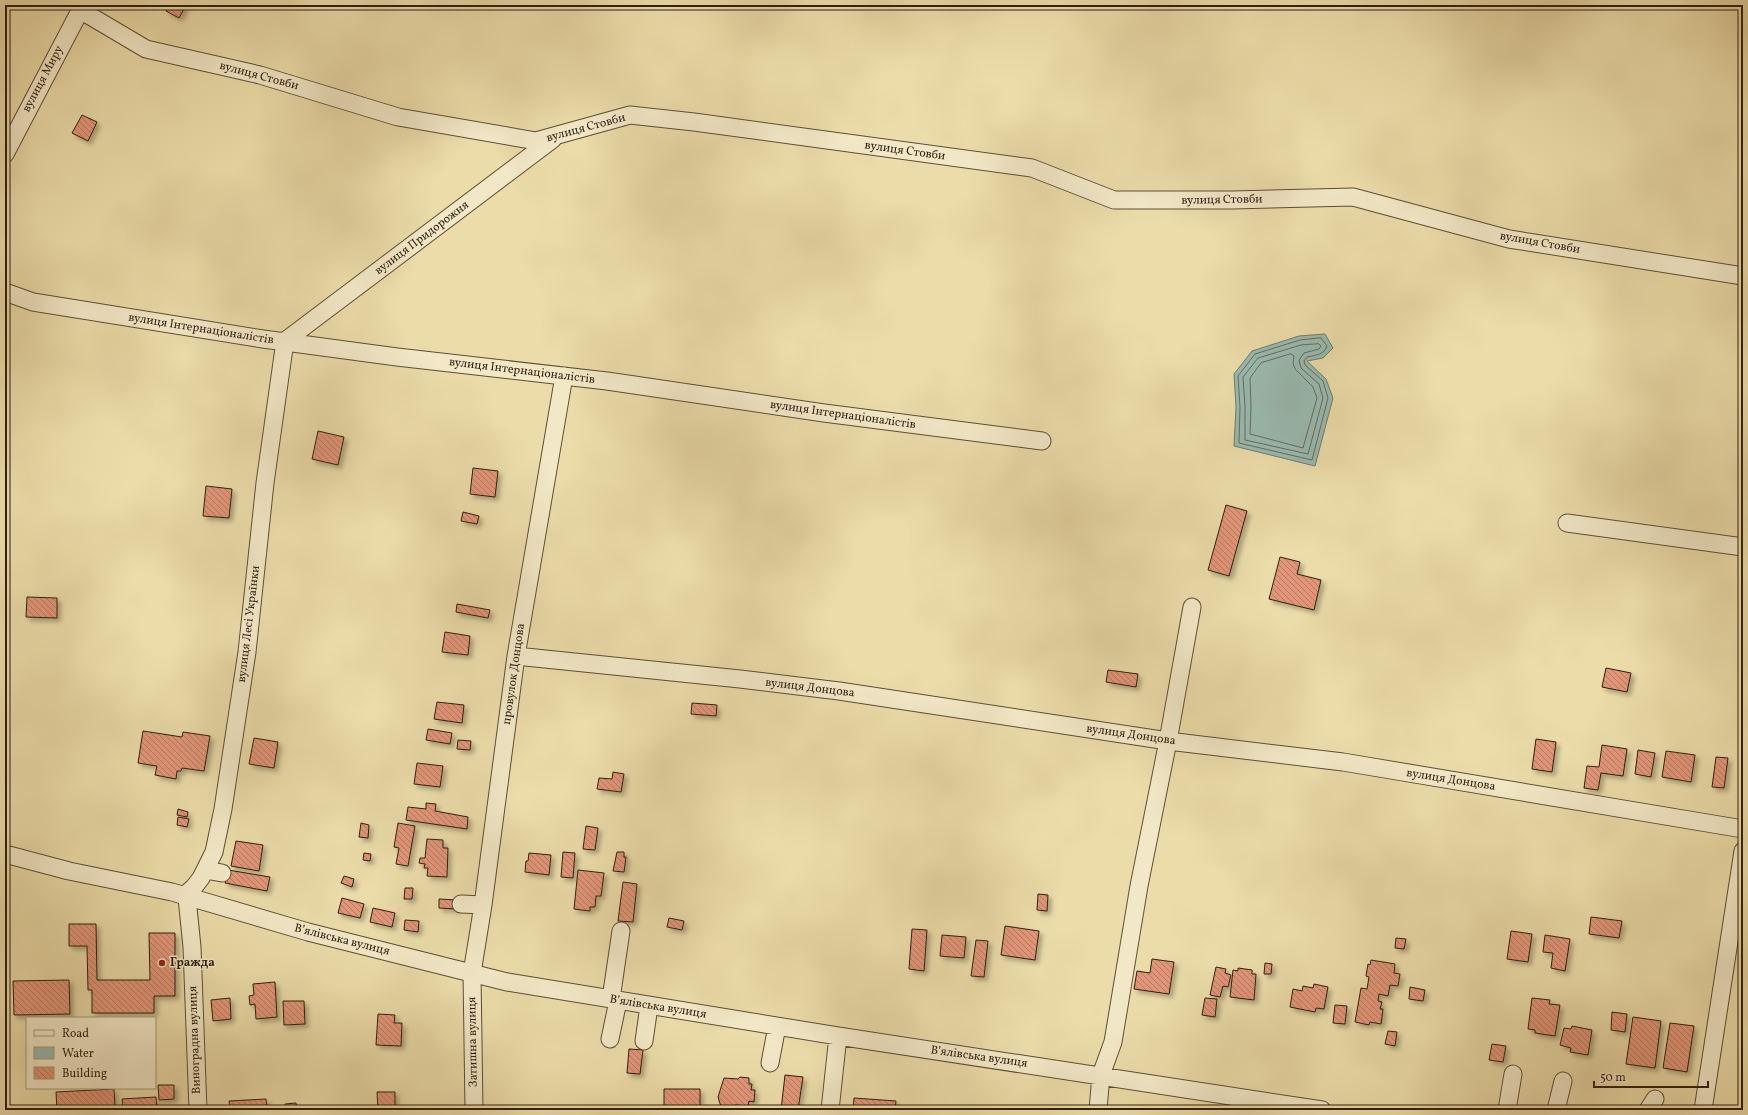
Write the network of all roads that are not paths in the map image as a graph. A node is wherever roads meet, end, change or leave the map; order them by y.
1 (81, 8) edge
2 (559, 135) junction
3 (5, 154) edge
4 (1743, 276) edge
5 (5, 292) edge
6 (285, 342) junction
7 (564, 376) junction
8 (1042, 441) dead end
9 (1568, 523) dead end
10 (1743, 547) edge
11 (1192, 607) dead end
12 (516, 656) junction
13 (1168, 741) junction
14 (1743, 829) edge
15 (1743, 851) edge
16 (5, 854) edge
17 (205, 870) junction
18 (222, 873) dead end
19 (185, 897) junction
20 (461, 904) dead end
21 (483, 905) junction
22 (621, 931) dead end
23 (472, 973) junction
24 (614, 1000) junction
25 (649, 1006) junction
26 (776, 1026) junction
27 (838, 1036) junction
28 (610, 1039) dead end
29 (644, 1041) dead end
30 (770, 1063) dead end
31 (1513, 1074) dead end
32 (1101, 1075) junction
33 (1563, 1081) dead end
34 (198, 1110) edge
35 (474, 1110) edge
36 (830, 1110) edge
37 (1098, 1110) edge
38 (1322, 1110) edge
39 (1507, 1110) edge
40 (1556, 1110) edge
41 (1703, 1110) edge

1 - 2 street, вулиця Стовби
1 - 3 street, вулиця Миру
2 - 4 street, вулиця Стовби
2 - 6 street, вулиця Придорожня
5 - 6 street, вулиця Інтернаціоналістів
6 - 7 street, вулиця Інтернаціоналістів
6 - 17 street, вулиця Лесі Українки
7 - 8 street, вулиця Інтернаціоналістів
7 - 12 street, провулок Донцова
9 - 10 street
11 - 13 street
12 - 13 street, вулиця Донцова
12 - 21 street, провулок Донцова
13 - 14 street, вулиця Донцова
13 - 32 street
15 - 41 street
16 - 19 street, В’ялівська вулиця
17 - 18 street
17 - 19 street, вулиця Лесі Українки
19 - 23 street, В’ялівська вулиця
19 - 34 street, Виноградна вулиця
20 - 21 street
21 - 23 street, провулок Донцова
22 - 24 street
23 - 24 street, В’ялівська вулиця
23 - 35 street, Затишна вулиця
24 - 25 street, В’ялівська вулиця
24 - 28 street
25 - 26 street, В’ялівська вулиця
25 - 29 street
26 - 27 street, В’ялівська вулиця
26 - 30 street
27 - 32 street, В’ялівська вулиця
27 - 36 street
31 - 39 street
32 - 37 street
32 - 38 street, В’ялівська вулиця
33 - 40 street

